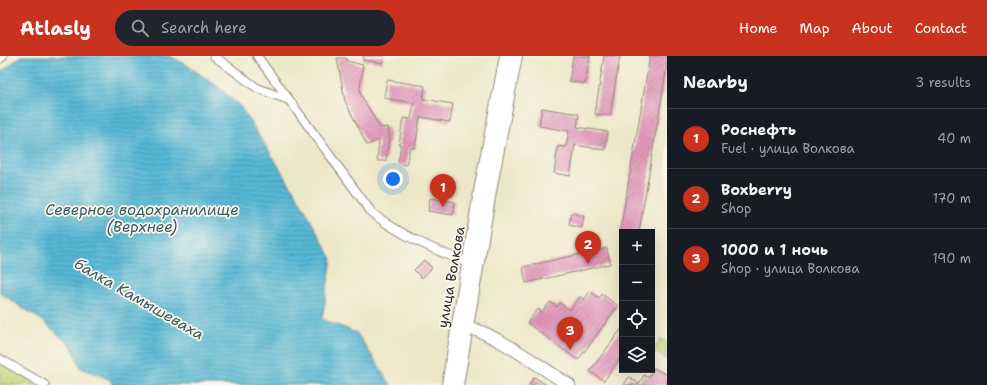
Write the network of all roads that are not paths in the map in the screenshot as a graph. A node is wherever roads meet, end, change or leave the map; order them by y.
1 (3, 56) edge
2 (214, 56) edge
3 (257, 56) edge
4 (506, 56) edge
5 (516, 56) edge
6 (0, 59) edge
7 (290, 100) junction
8 (470, 264) junction
9 (467, 327) junction
10 (0, 359) edge
11 (455, 369) junction
12 (45, 385) edge
13 (448, 385) edge
14 (457, 385) edge
15 (569, 385) edge

1 - 6 street
2 - 7 street
3 - 7 street
4 - 8 main road, улица Волкова
5 - 9 main road, улица Волкова
7 - 8 street
8 - 11 main road, улица Волкова
9 - 11 main road, улица Волкова
9 - 15 main road, улица Волкова
10 - 12 street
11 - 13 main road, улица Волкова
11 - 14 main road, улица Волкова

